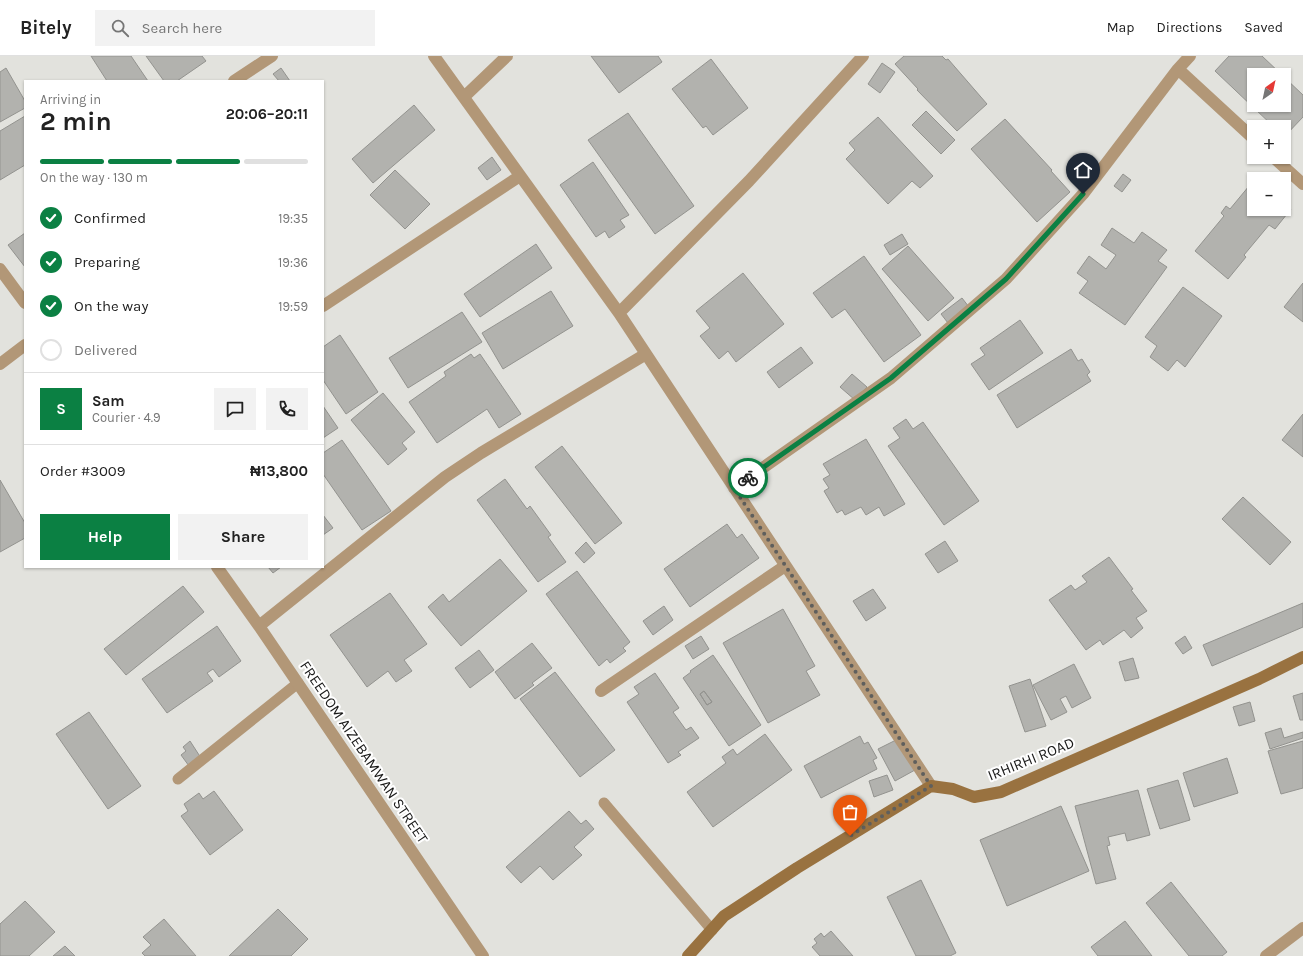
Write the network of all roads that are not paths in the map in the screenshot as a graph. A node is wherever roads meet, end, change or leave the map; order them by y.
1 (272, 56) edge
2 (434, 56) edge
3 (507, 56) edge
4 (863, 56) edge
5 (1190, 56) edge
6 (1178, 69) junction
7 (236, 80) edge
8 (464, 98) junction
9 (1247, 133) edge
10 (1282, 164) edge
11 (520, 176) junction
12 (1303, 184) edge
13 (0, 269) edge
14 (24, 302) edge
15 (324, 305) edge
16 (619, 313) junction
17 (24, 346) edge
18 (646, 354) junction
19 (0, 364) edge
20 (734, 488) junction
21 (785, 566) junction
22 (218, 568) edge
23 (259, 626) junction
24 (1303, 656) edge
25 (298, 683) junction
26 (601, 691) dead end
27 (178, 779) dead end
28 (931, 786) junction
29 (604, 803) dead end
30 (1303, 928) edge
31 (712, 930) junction
32 (483, 956) edge
33 (688, 956) edge
34 (1266, 956) edge

1 - 7 street
2 - 8 street
3 - 8 street
4 - 16 street
5 - 6 street
6 - 9 street
6 - 20 street
8 - 11 street
10 - 12 street
11 - 15 street
11 - 16 street
13 - 14 street
16 - 18 street
17 - 19 street
18 - 20 street
18 - 23 street
20 - 21 street
21 - 26 street
21 - 28 street
22 - 23 street, FREEDOM AIZEBAMWAN STREET
23 - 25 street, FREEDOM AIZEBAMWAN STREET
24 - 28 street, IRHIRHI ROAD
25 - 27 lane
25 - 32 street, FREEDOM AIZEBAMWAN STREET
28 - 31 street
29 - 31 lane
30 - 34 street
31 - 33 street

